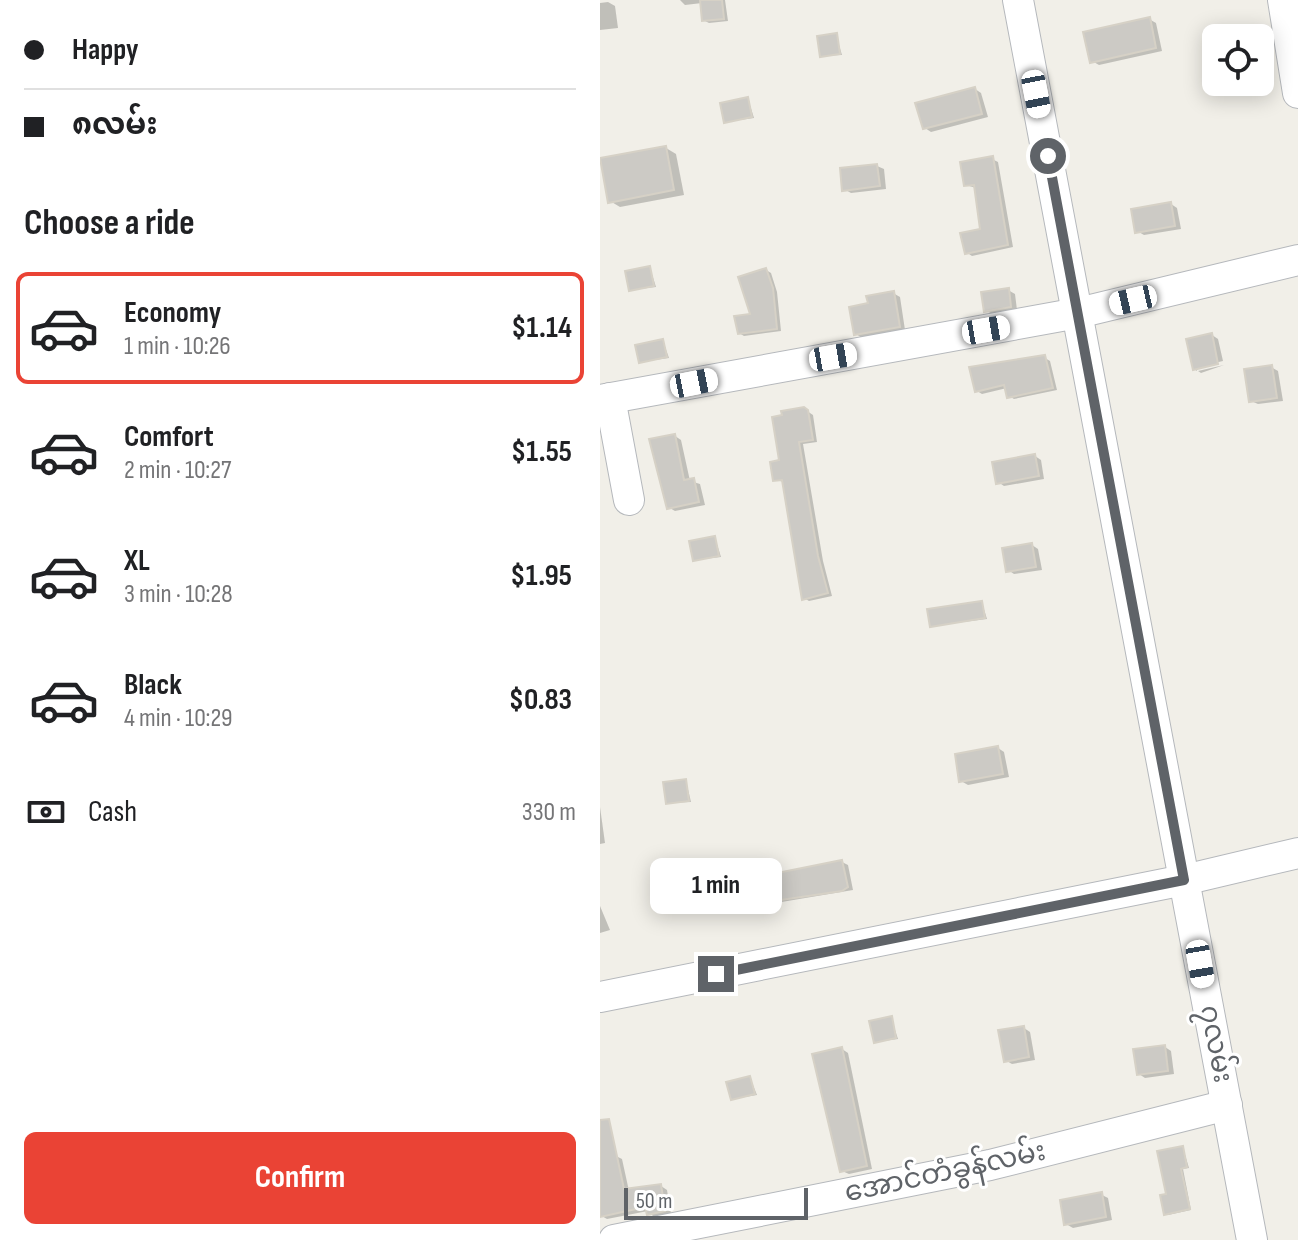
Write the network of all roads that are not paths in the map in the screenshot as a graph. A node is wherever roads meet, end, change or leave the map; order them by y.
1 (1018, 0) edge
2 (1283, 0) edge
3 (1298, 93) edge
4 (1298, 260) edge
5 (1078, 313) junction
6 (605, 399) edge
7 (629, 500) dead end
8 (1298, 853) edge
9 (1184, 880) junction
10 (600, 997) edge
11 (1227, 1105) junction
12 (614, 1240) edge
13 (1252, 1240) edge

1 - 5 street, ၇လမ်း
2 - 3 street
4 - 5 street
5 - 6 street
5 - 9 street, ၇လမ်း
6 - 7 street
8 - 9 street
9 - 10 street
9 - 11 street, ၇လမ်း
11 - 12 street, အောင်တံခွန်လမ်း
11 - 13 street, ၇လမ်း

